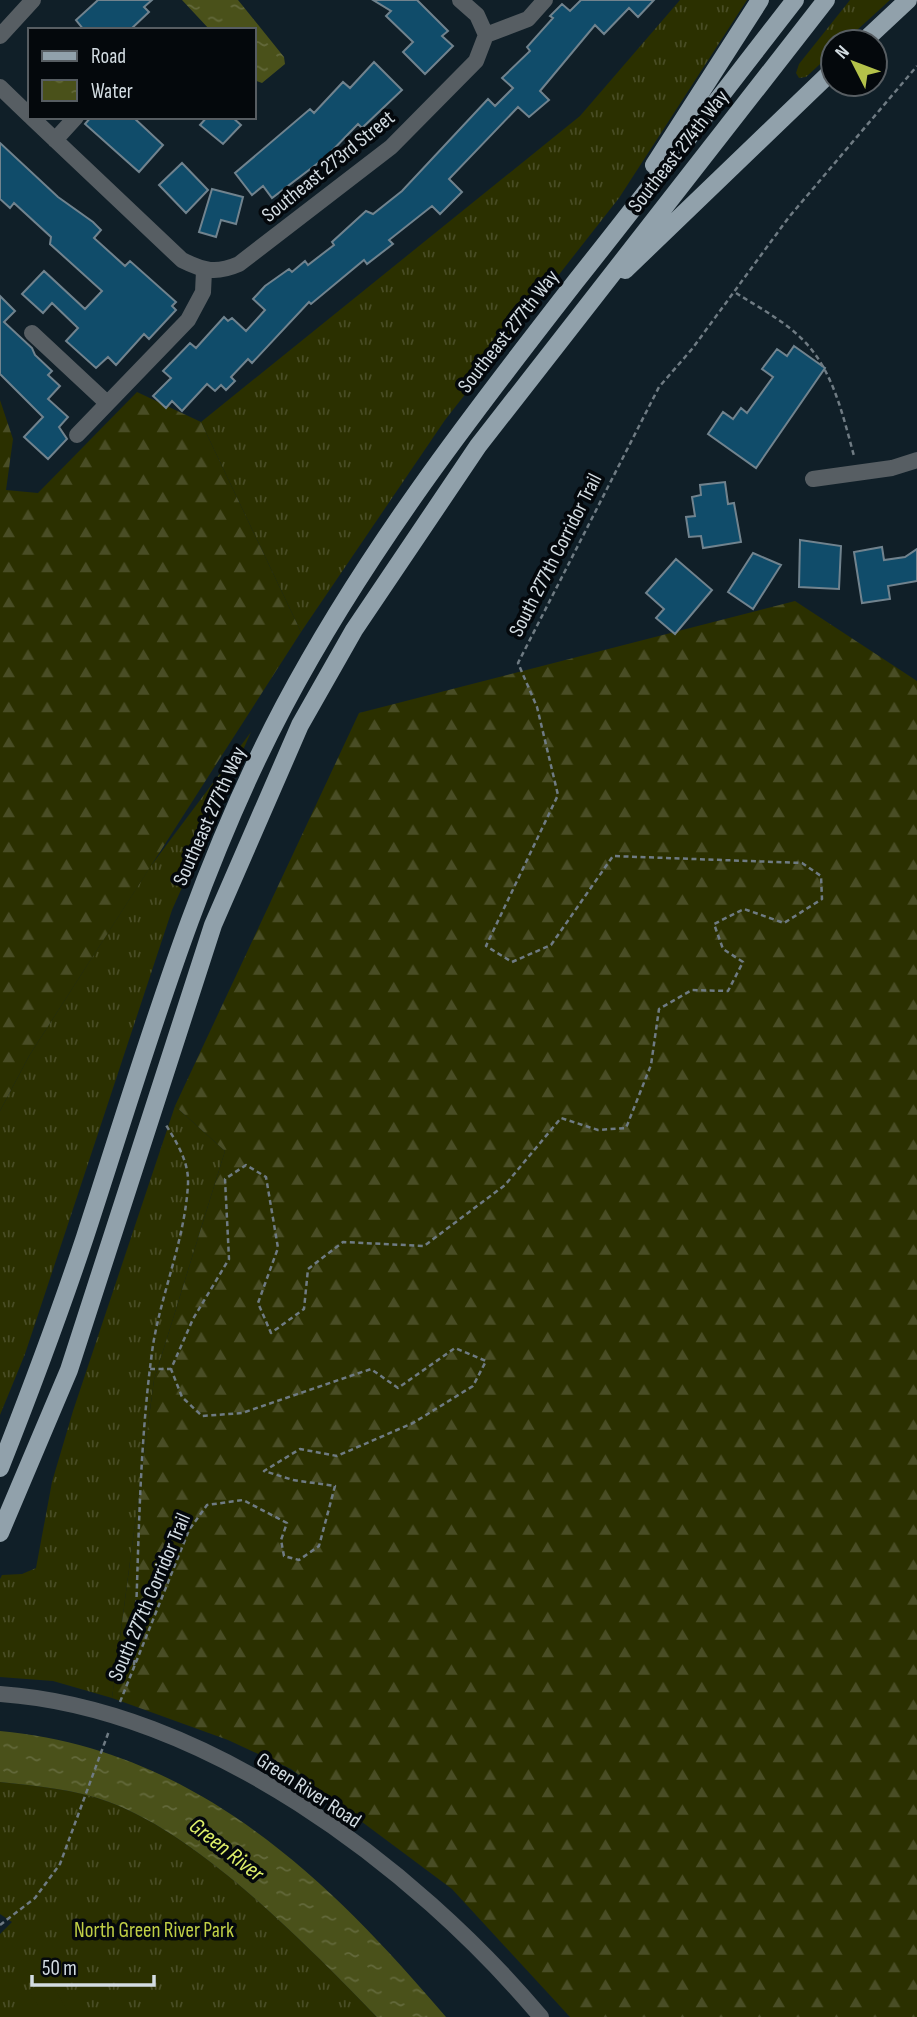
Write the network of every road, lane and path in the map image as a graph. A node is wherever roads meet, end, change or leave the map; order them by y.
1 (460, 0) edge
2 (545, 0) edge
3 (760, 0) edge
4 (795, 0) edge
5 (826, 0) edge
6 (908, 0) edge
7 (31, 2) edge
8 (0, 25) edge
9 (878, 28) edge
10 (486, 35) junction
11 (0, 36) edge
12 (917, 66) edge
13 (819, 83) edge
14 (0, 87) edge
15 (28, 114) edge
16 (33, 119) edge
17 (74, 119) edge
18 (55, 140) junction
19 (597, 254) junction
20 (204, 271) junction
21 (735, 292) junction
22 (567, 331) junction
23 (32, 333) dead end
24 (107, 403) junction
25 (76, 435) dead end
26 (917, 460) edge
27 (858, 473) junction
28 (813, 479) dead end
29 (154, 1106) junction
30 (150, 1369) junction
31 (171, 1369) junction
32 (0, 1468) edge
33 (0, 1534) edge
34 (134, 1668) junction
35 (0, 1694) edge
36 (115, 1716) junction
37 (1, 1922) edge
38 (541, 2017) edge

1 - 10 street
2 - 10 street
3 - 19 main road
4 - 19 main road, Southeast 274th Way
5 - 22 main road, Southeast 274th Way
6 - 9 main road
7 - 8 street
7 - 11 street
10 - 20 street, Southeast 273rd Street
12 - 21 path, South 277th Corridor Trail
13 - 22 main road
14 - 15 street
16 - 18 street
17 - 18 street
18 - 20 street
19 - 32 main road, Southeast 277th Way
20 - 24 street
21 - 27 path
21 - 31 path, South 277th Corridor Trail
22 - 29 main road
23 - 24 street
24 - 25 street
26 - 27 street
27 - 28 street
29 - 30 path
29 - 33 main road
30 - 31 path
30 - 34 path
31 - 34 path, South 277th Corridor Trail
34 - 36 path, South 277th Corridor Trail
35 - 36 street, Green River Road
36 - 37 path, South 277th Corridor Trail
36 - 38 street, Green River Road

